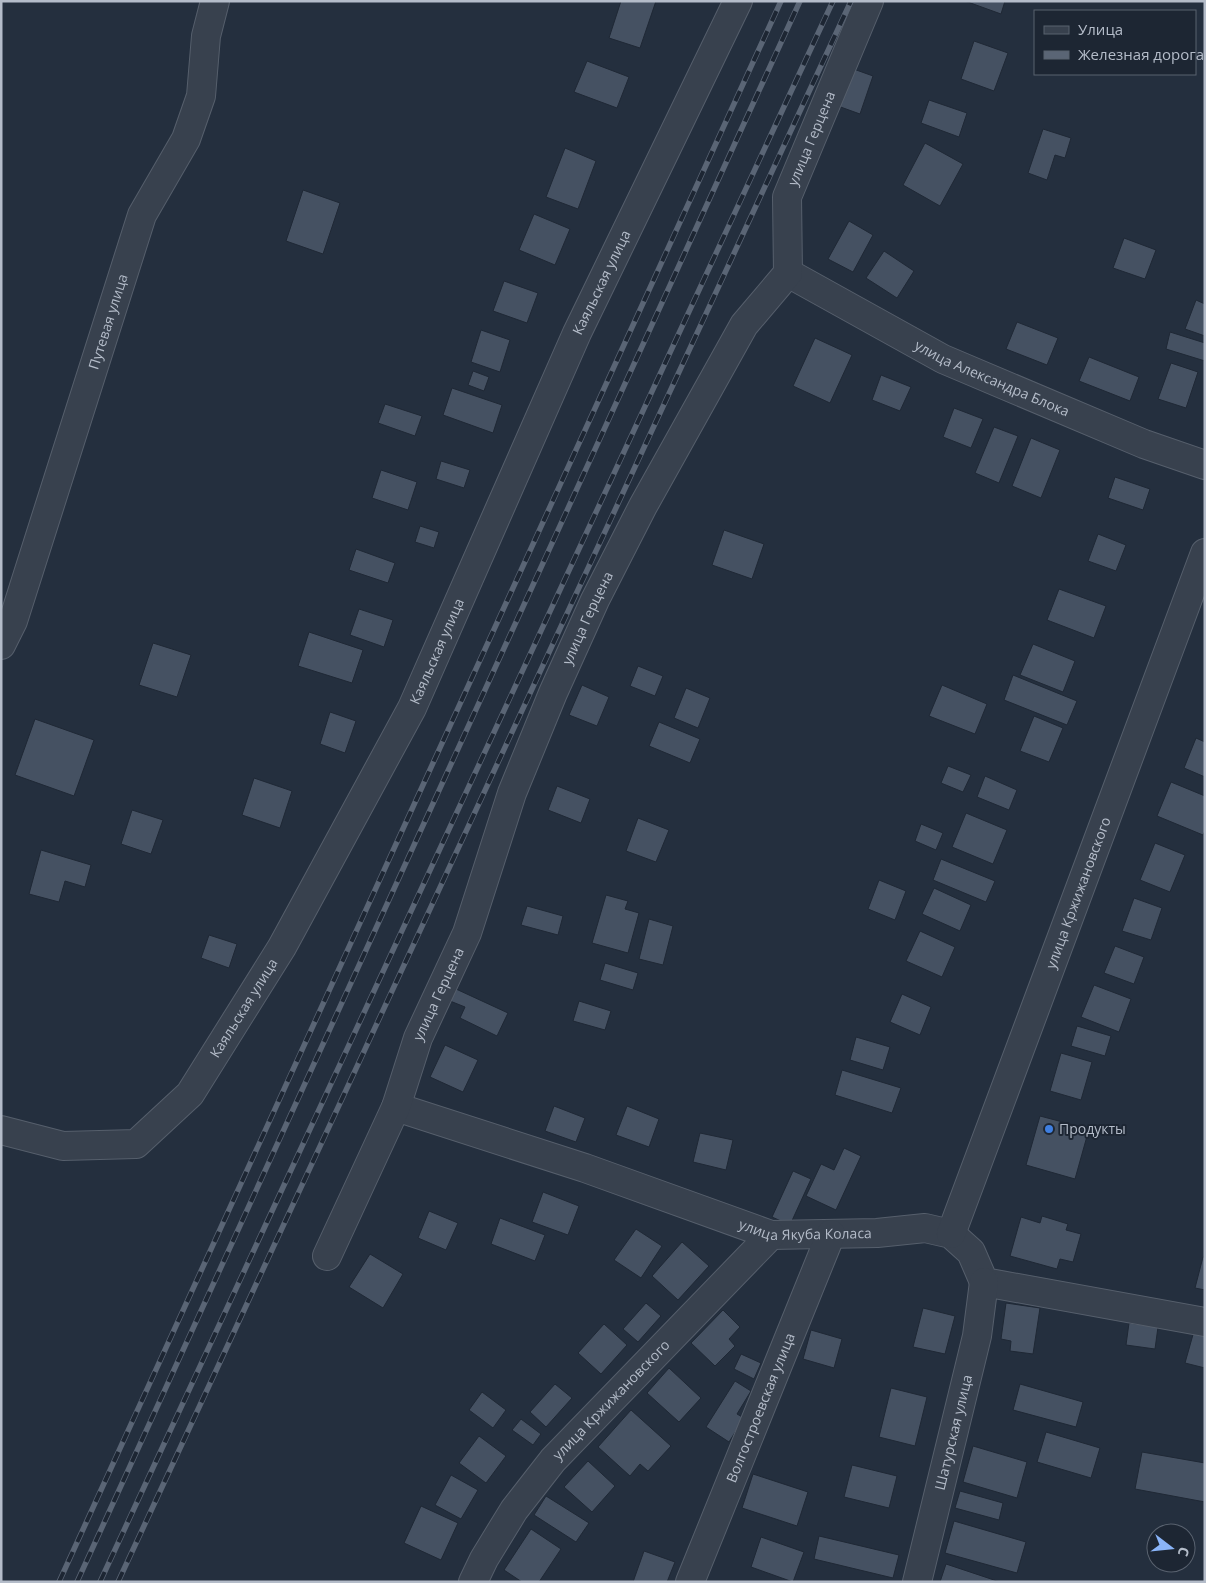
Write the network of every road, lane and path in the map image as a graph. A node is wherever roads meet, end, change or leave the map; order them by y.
1 (215, 1) edge
2 (738, 1) edge
3 (869, 1) edge
4 (788, 273) junction
5 (1205, 465) edge
6 (1205, 553) edge
7 (1, 645) edge
8 (396, 1107) junction
9 (1, 1130) edge
10 (831, 1234) junction
11 (951, 1234) junction
12 (771, 1235) junction
13 (327, 1256) dead end
14 (984, 1282) junction
15 (1205, 1322) edge
16 (473, 1582) edge
17 (690, 1582) edge
18 (916, 1582) edge

1 - 7 street, Путевая улица
2 - 9 street, Каяльская улица
3 - 4 street, улица Герцена
4 - 5 street, улица Александра Блока
4 - 8 street, улица Герцена
6 - 11 street, улица Кржижановского
8 - 12 street, улица Якуба Коласа
8 - 13 street, улица Герцена
10 - 11 street, улица Якуба Коласа
10 - 12 street, улица Якуба Коласа
10 - 17 street, Волгостроевская улица
11 - 14 street, улица Якуба Коласа
12 - 16 street, улица Кржижановского
14 - 15 street
14 - 18 street, Шатурская улица

